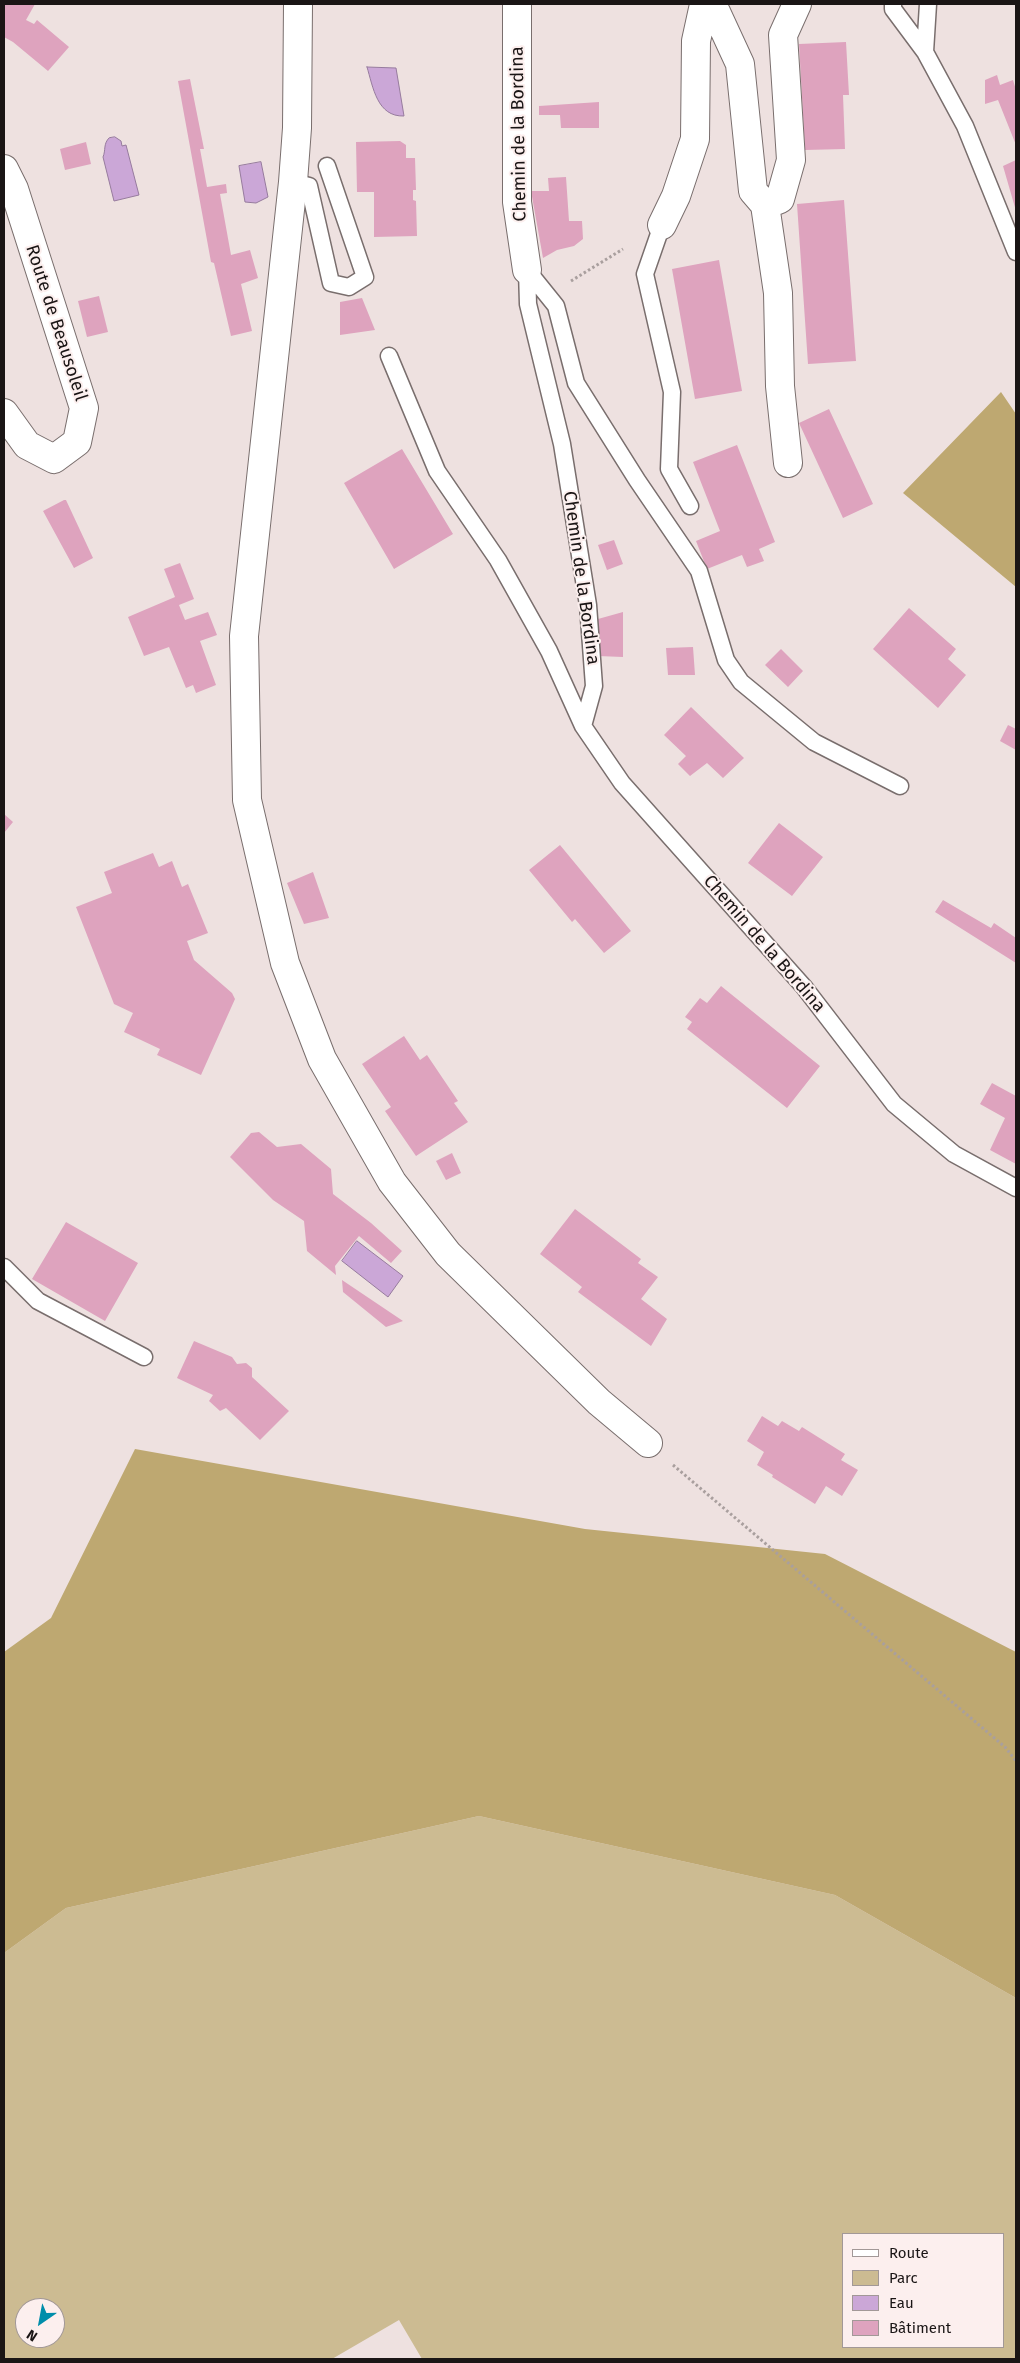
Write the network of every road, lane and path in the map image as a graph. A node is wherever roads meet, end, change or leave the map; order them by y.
1 (298, 4) edge
2 (517, 4) edge
3 (796, 4) edge
4 (893, 4) edge
5 (928, 4) edge
6 (925, 52) junction
7 (327, 166) dead end
8 (4, 169) edge
9 (293, 182) junction
10 (765, 205) junction
11 (662, 225) junction
12 (1016, 252) edge
13 (527, 270) junction
14 (547, 295) junction
15 (389, 356) dead end
16 (4, 413) edge
17 (788, 463) dead end
18 (690, 506) dead end
19 (583, 726) junction
20 (900, 786) dead end
21 (1016, 1188) edge
22 (4, 1267) edge
23 (144, 1357) dead end
24 (648, 1443) joint
25 (1016, 1761) edge

1 - 9 street
2 - 13 street, Chemin de la Bordina
3 - 10 street
4 - 6 lane
5 - 6 lane
6 - 12 lane
7 - 9 lane
8 - 16 street, Route de Beausoleil
9 - 24 street
10 - 11 street
10 - 17 street
11 - 14 path
11 - 18 lane
13 - 14 lane
13 - 19 lane, Chemin de la Bordina
14 - 20 lane
15 - 19 lane
19 - 21 lane, Chemin de la Bordina
22 - 23 lane
24 - 25 path

